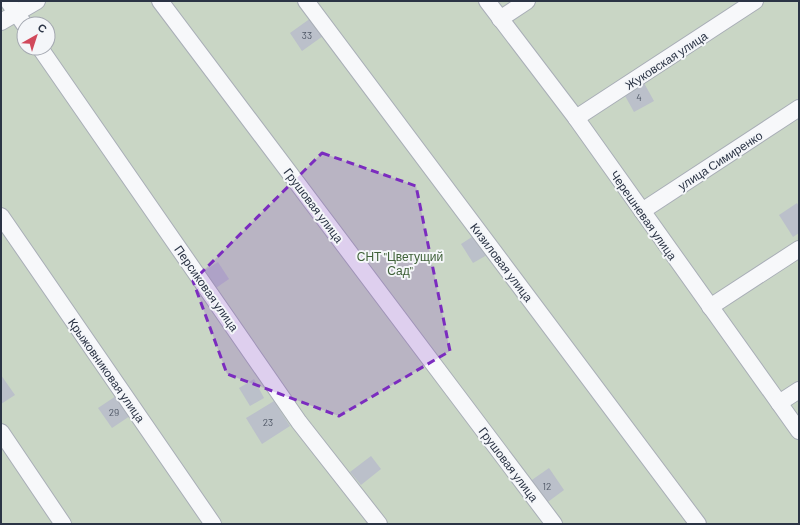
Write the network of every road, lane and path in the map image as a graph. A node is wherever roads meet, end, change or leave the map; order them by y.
1 (37, 1) edge
2 (160, 1) edge
3 (306, 1) edge
4 (487, 1) edge
5 (527, 1) edge
6 (755, 1) edge
7 (16, 13) edge
8 (500, 19) junction
9 (1, 22) edge
10 (46, 56) edge
11 (799, 108) edge
12 (576, 118) junction
13 (642, 211) junction
14 (1, 216) edge
15 (799, 249) edge
16 (710, 307) junction
17 (799, 390) edge
18 (779, 403) junction
19 (799, 431) edge
20 (1, 432) edge
21 (64, 524) edge
22 (213, 524) edge
23 (379, 524) edge
24 (554, 524) edge
25 (698, 524) edge

1 - 7 street
2 - 24 street, Грушовая улица
3 - 25 street, Кизиловая улица
4 - 8 street, Черешневая улица
5 - 8 street
6 - 12 street, Жуковская улица
7 - 9 street
8 - 12 street, Черешневая улица
10 - 23 street, Персиковая улица
11 - 13 street, улица Симиренко
12 - 13 street, Черешневая улица
13 - 16 street, Черешневая улица
14 - 22 street, Крыжовниковая улица
15 - 16 street
16 - 18 street, Черешневая улица
17 - 18 street
18 - 19 street, Черешневая улица
20 - 21 street

